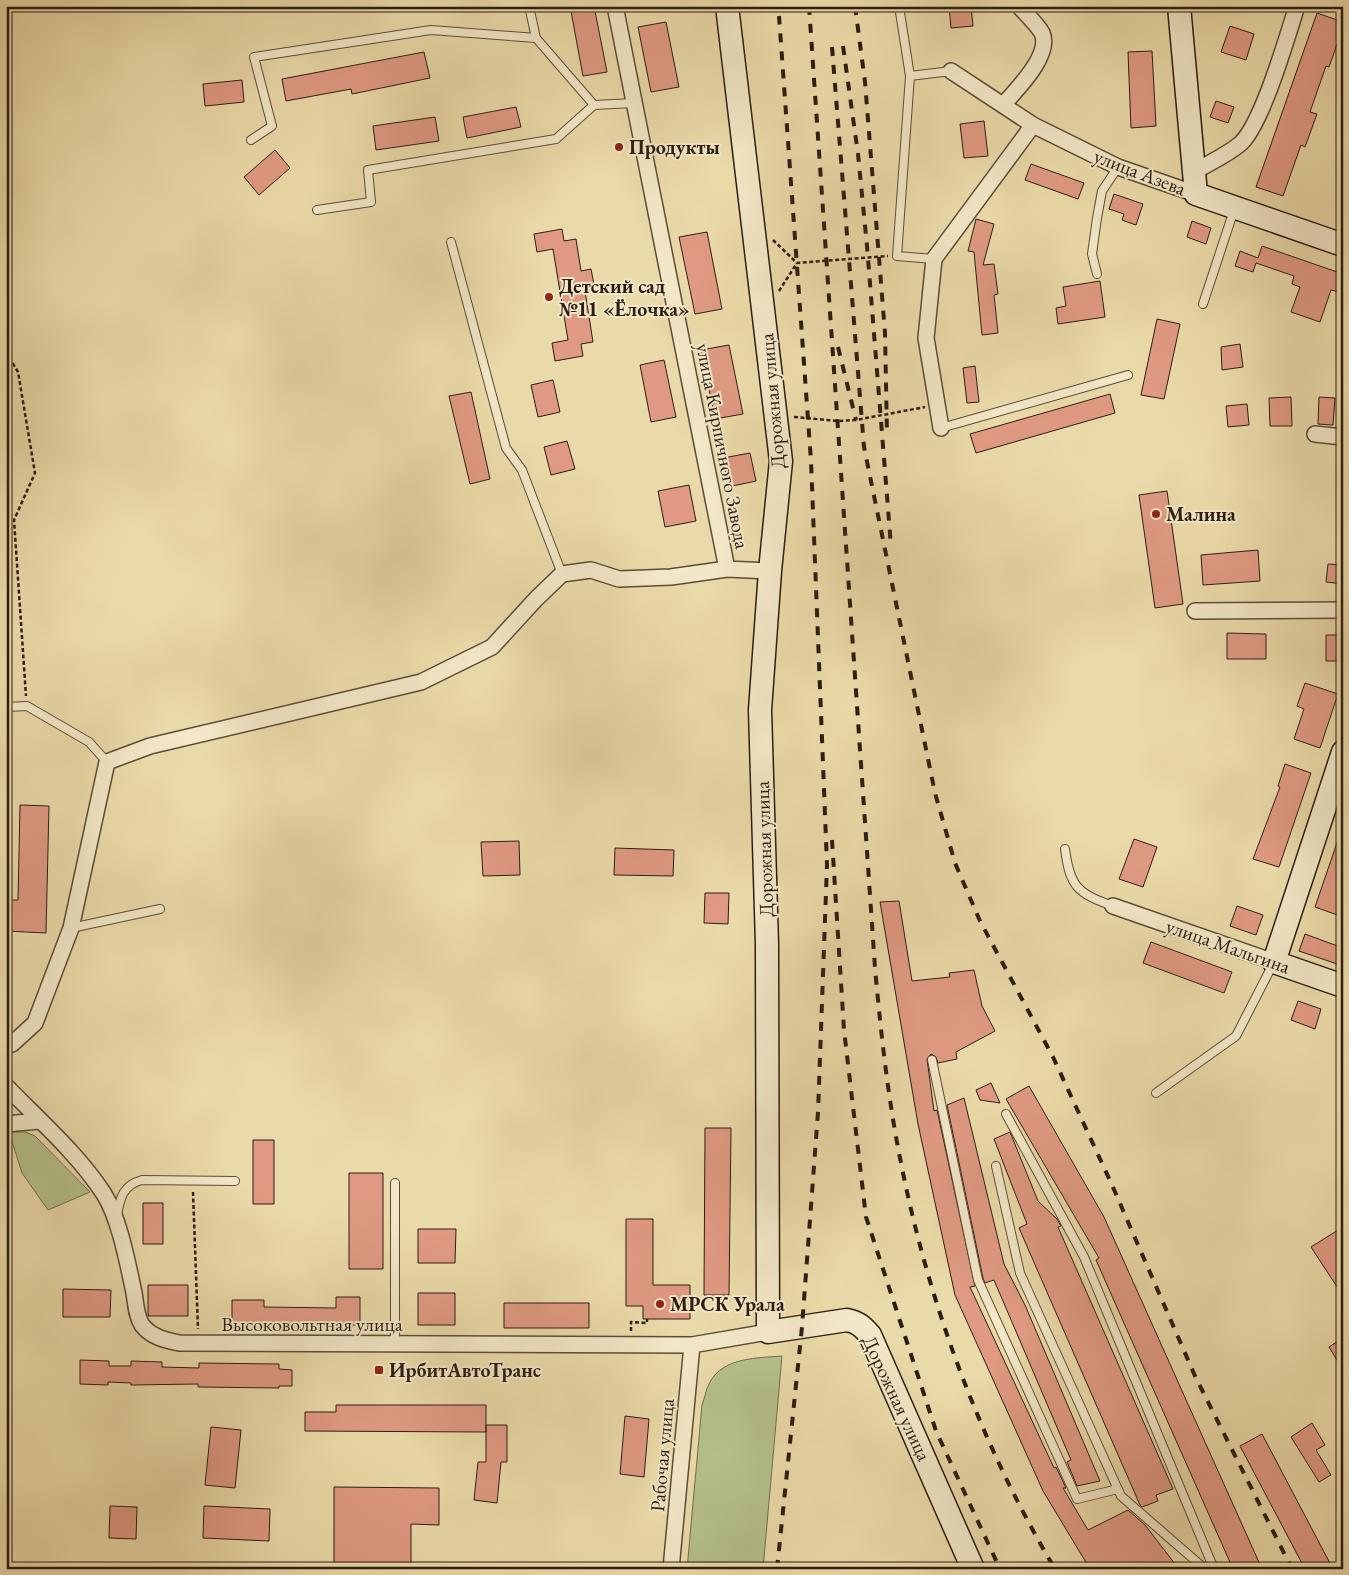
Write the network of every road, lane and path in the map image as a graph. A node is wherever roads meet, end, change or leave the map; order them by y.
1 (529, 6) edge
2 (615, 6) edge
3 (727, 6) edge
4 (899, 6) edge
5 (1019, 6) edge
6 (1179, 6) edge
7 (1297, 6) edge
8 (536, 38) junction
9 (951, 71) joint
10 (910, 76) junction
11 (634, 103) junction
12 (594, 105) junction
13 (1003, 105) junction
14 (1033, 125) junction
15 (251, 140) dead end
16 (1118, 166) junction
17 (1196, 183) junction
18 (1234, 208) junction
19 (316, 210) dead end
20 (771, 237) dead end
21 (451, 242) dead end
22 (1343, 245) edge
23 (897, 256) junction
24 (934, 260) junction
25 (1097, 274) dead end
26 (1204, 304) dead end
27 (6, 352) edge
28 (1128, 375) dead end
29 (937, 405) junction
30 (796, 417) dead end
31 (941, 428) joint
32 (1315, 434) dead end
33 (1343, 437) edge
34 (727, 569) junction
35 (770, 571) junction
36 (562, 574) junction
37 (1195, 610) dead end
38 (1343, 610) edge
39 (27, 706) junction
40 (6, 707) edge
41 (1343, 752) edge
42 (107, 762) junction
43 (1335, 800) edge
44 (1064, 849) dead end
45 (1113, 906) joint
46 (160, 909) dead end
47 (71, 928) junction
48 (1274, 962) junction
49 (1343, 986) edge
50 (6, 1046) edge
51 (932, 1060) dead end
52 (6, 1086) edge
53 (1156, 1093) dead end
54 (1006, 1114) dead end
55 (39, 1121) junction
56 (6, 1124) edge
57 (996, 1166) dead end
58 (193, 1181) junction
59 (235, 1181) dead end
60 (395, 1183) dead end
61 (116, 1222) junction
62 (647, 1319) dead end
63 (198, 1330) dead end
64 (768, 1332) junction
65 (639, 1333) dead end
66 (395, 1344) junction
67 (692, 1345) junction
68 (1118, 1489) junction
69 (671, 1569) edge
70 (973, 1569) edge
71 (1205, 1569) edge
72 (1214, 1569) edge

1 - 8 lane
2 - 11 street, улица Кирпичного Завода
3 - 35 street, Дорожная улица
4 - 10 lane
5 - 13 street
6 - 17 street
7 - 17 street
8 - 12 lane
8 - 15 lane
9 - 10 lane
9 - 13 street, улица Азева
10 - 23 lane
11 - 12 lane
11 - 34 street, улица Кирпичного Завода
12 - 19 lane
13 - 14 street, улица Азева
14 - 16 street, улица Азева
14 - 24 street
16 - 17 street, улица Азева
16 - 25 lane
17 - 18 street, улица Азева
18 - 22 street, улица Азева
18 - 26 lane
20 - 23 path
21 - 36 lane
23 - 24 lane
24 - 29 street
27 - 39 path
28 - 31 lane
29 - 30 path
29 - 31 street
32 - 33 street
34 - 35 street
34 - 36 street
35 - 64 street, Дорожная улица
36 - 42 street
37 - 38 street
39 - 40 lane
39 - 42 lane
41 - 43 street
42 - 47 street
43 - 48 street
44 - 45 lane
45 - 48 street, улица Мальгина
46 - 47 lane
47 - 50 street
48 - 49 street, улица Мальгина
48 - 53 lane
51 - 68 lane
52 - 55 street, Высоковольтная улица
54 - 72 lane
55 - 56 street
55 - 61 street, Высоковольтная улица
57 - 68 lane
58 - 59 lane
58 - 61 lane
58 - 63 path
60 - 66 lane
61 - 66 street, Высоковольтная улица
62 - 65 path
64 - 67 street, Высоковольтная улица
64 - 70 street, Дорожная улица
66 - 67 street, Высоковольтная улица
67 - 69 street, Рабочая улица
68 - 71 lane

